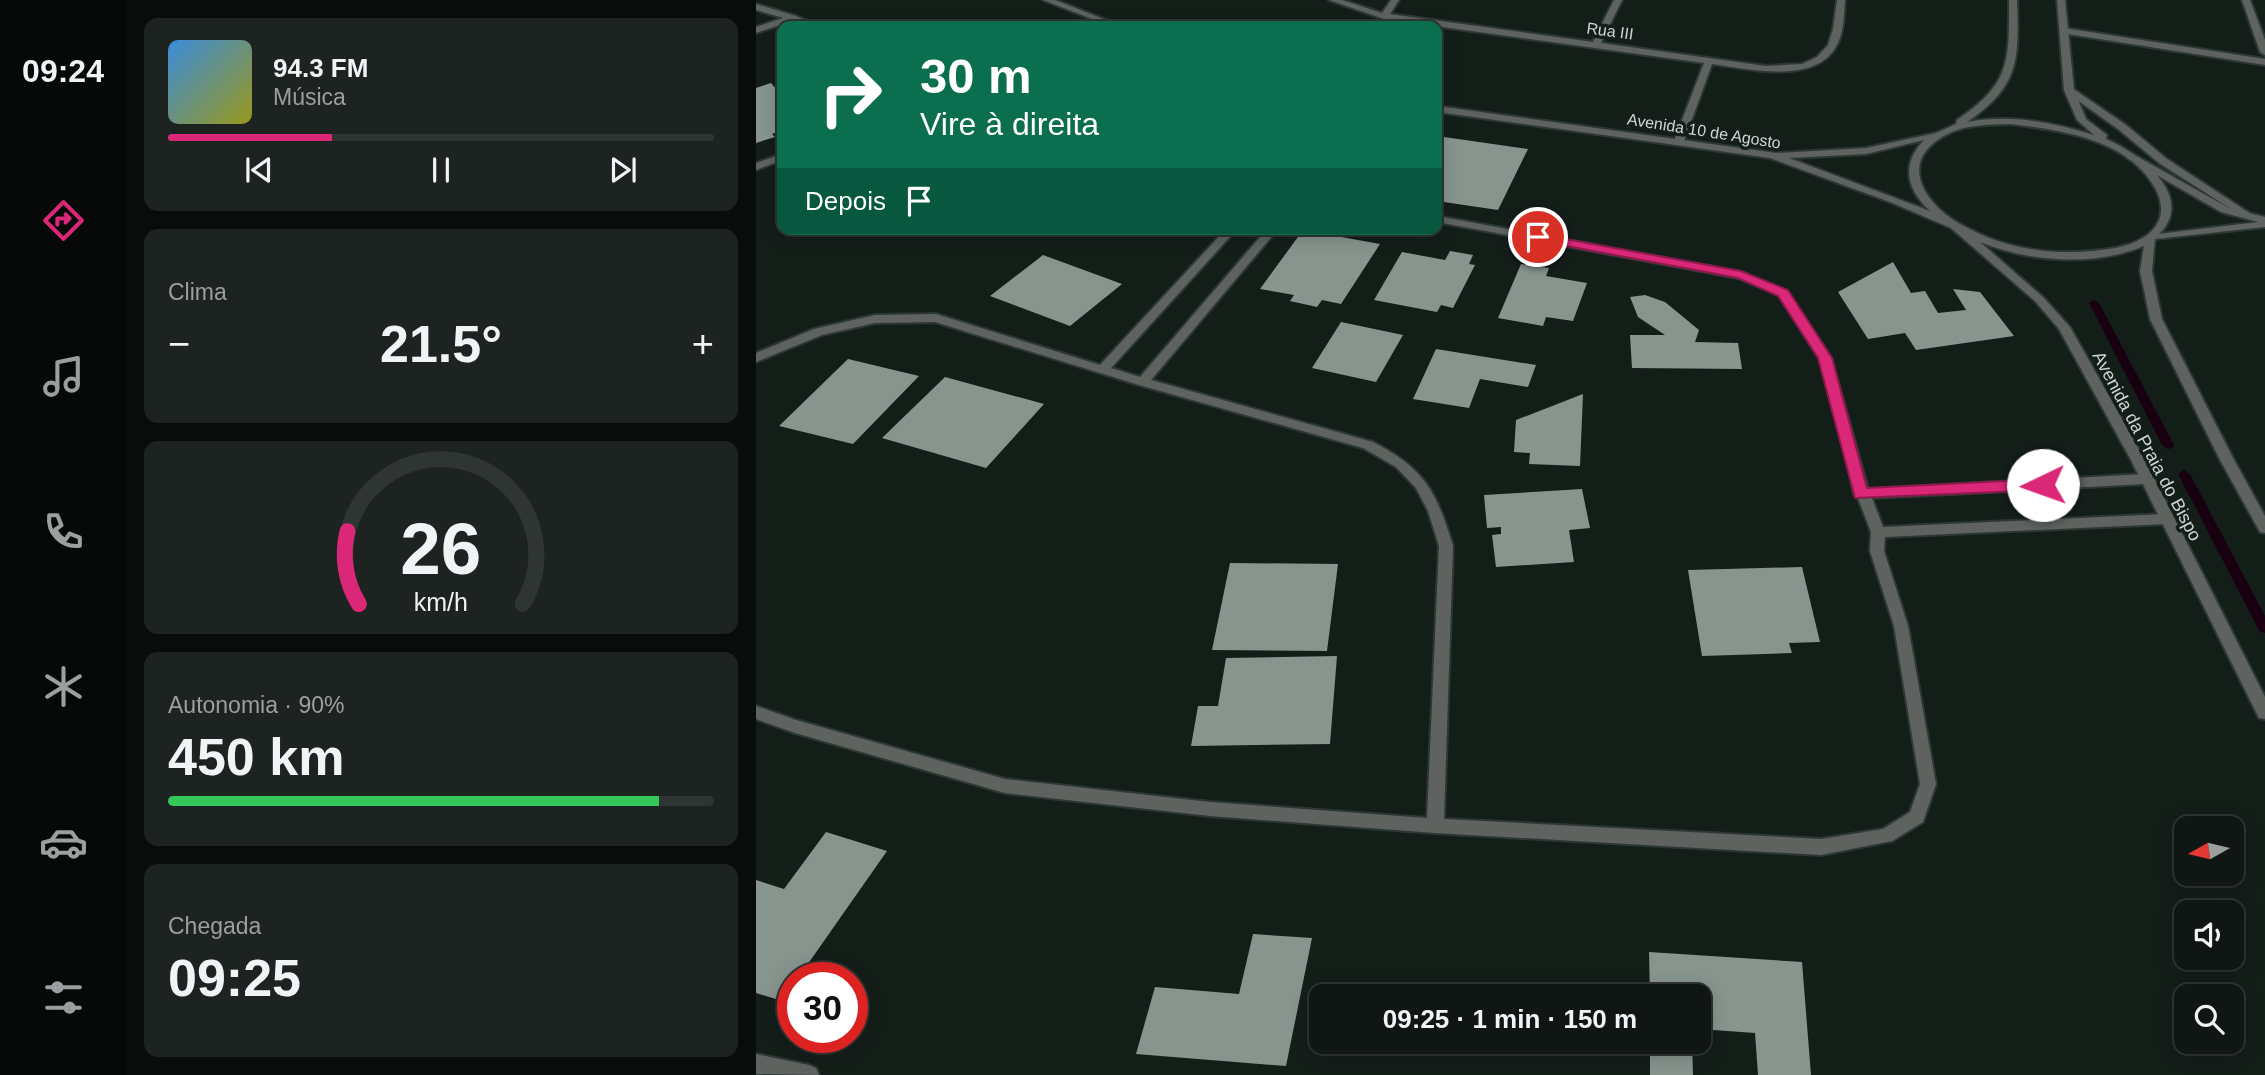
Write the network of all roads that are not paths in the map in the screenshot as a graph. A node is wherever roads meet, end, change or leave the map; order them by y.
1 (1047, 0) edge
2 (1332, 0) edge
3 (1395, 0) edge
4 (1618, 0) edge
5 (1841, 0) edge
6 (2013, 0) edge
7 (2061, 0) edge
8 (2246, 0) edge
9 (756, 7) edge
10 (1384, 16) junction
11 (793, 18) junction
12 (784, 21) edge
13 (801, 21) edge
14 (1104, 21) edge
15 (1421, 21) edge
16 (777, 23) edge
17 (1442, 24) edge
18 (756, 30) edge
19 (2064, 31) junction
20 (1596, 45) junction
21 (2265, 52) edge
22 (1709, 61) junction
23 (2265, 62) edge
24 (2069, 90) junction
25 (1442, 110) edge
26 (1948, 130) junction
27 (1679, 141) junction
28 (2114, 146) junction
29 (1772, 155) junction
30 (777, 159) edge
31 (756, 167) edge
32 (2249, 216) junction
33 (1442, 220) edge
34 (2265, 222) edge
35 (1955, 226) junction
36 (1226, 235) edge
37 (1267, 235) edge
38 (2150, 238) junction
39 (756, 358) edge
40 (1103, 369) junction
41 (1143, 382) junction
42 (2146, 479) junction
43 (1861, 494) junction
44 (2166, 519) junction
45 (2265, 528) edge
46 (1878, 532) junction
47 (756, 712) edge
48 (2265, 713) edge
49 (1435, 826) junction
50 (756, 1064) edge
51 (809, 1075) edge

1 - 14 street
2 - 10 street, Rua III
3 - 10 street
4 - 20 street
5 - 22 street, Rua III
6 - 26 street
7 - 19 street, Avenida da Praia do Bispo
8 - 21 street
9 - 11 street
10 - 15 street, Rua III
11 - 12 street
11 - 13 street
16 - 18 street
17 - 20 street, Rua III
19 - 23 street
19 - 24 street, Avenida da Praia do Bispo
20 - 22 street, Rua III
22 - 27 street
24 - 28 street, Avenida da Praia do Bispo
24 - 32 street
25 - 27 street, Avenida 10 de Agosto
26 - 28 street, Avenida da Praia do Bispo
26 - 29 street
26 - 35 street, Avenida da Praia do Bispo
27 - 29 street, Avenida 10 de Agosto
28 - 32 street
28 - 38 street, Avenida da Praia do Bispo
29 - 35 street, Avenida 10 de Agosto
30 - 31 street
32 - 34 street
33 - 43 street
34 - 38 street
35 - 38 street, Avenida da Praia do Bispo
35 - 42 street, Avenida da Praia do Bispo
36 - 40 street
37 - 41 street
38 - 45 street, Avenida da Praia do Bispo
39 - 40 street
40 - 41 street
41 - 49 street
42 - 43 street
42 - 44 street, Avenida da Praia do Bispo
43 - 46 street
44 - 46 street
44 - 48 street, Avenida da Praia do Bispo
46 - 49 street
47 - 49 street
50 - 51 street

